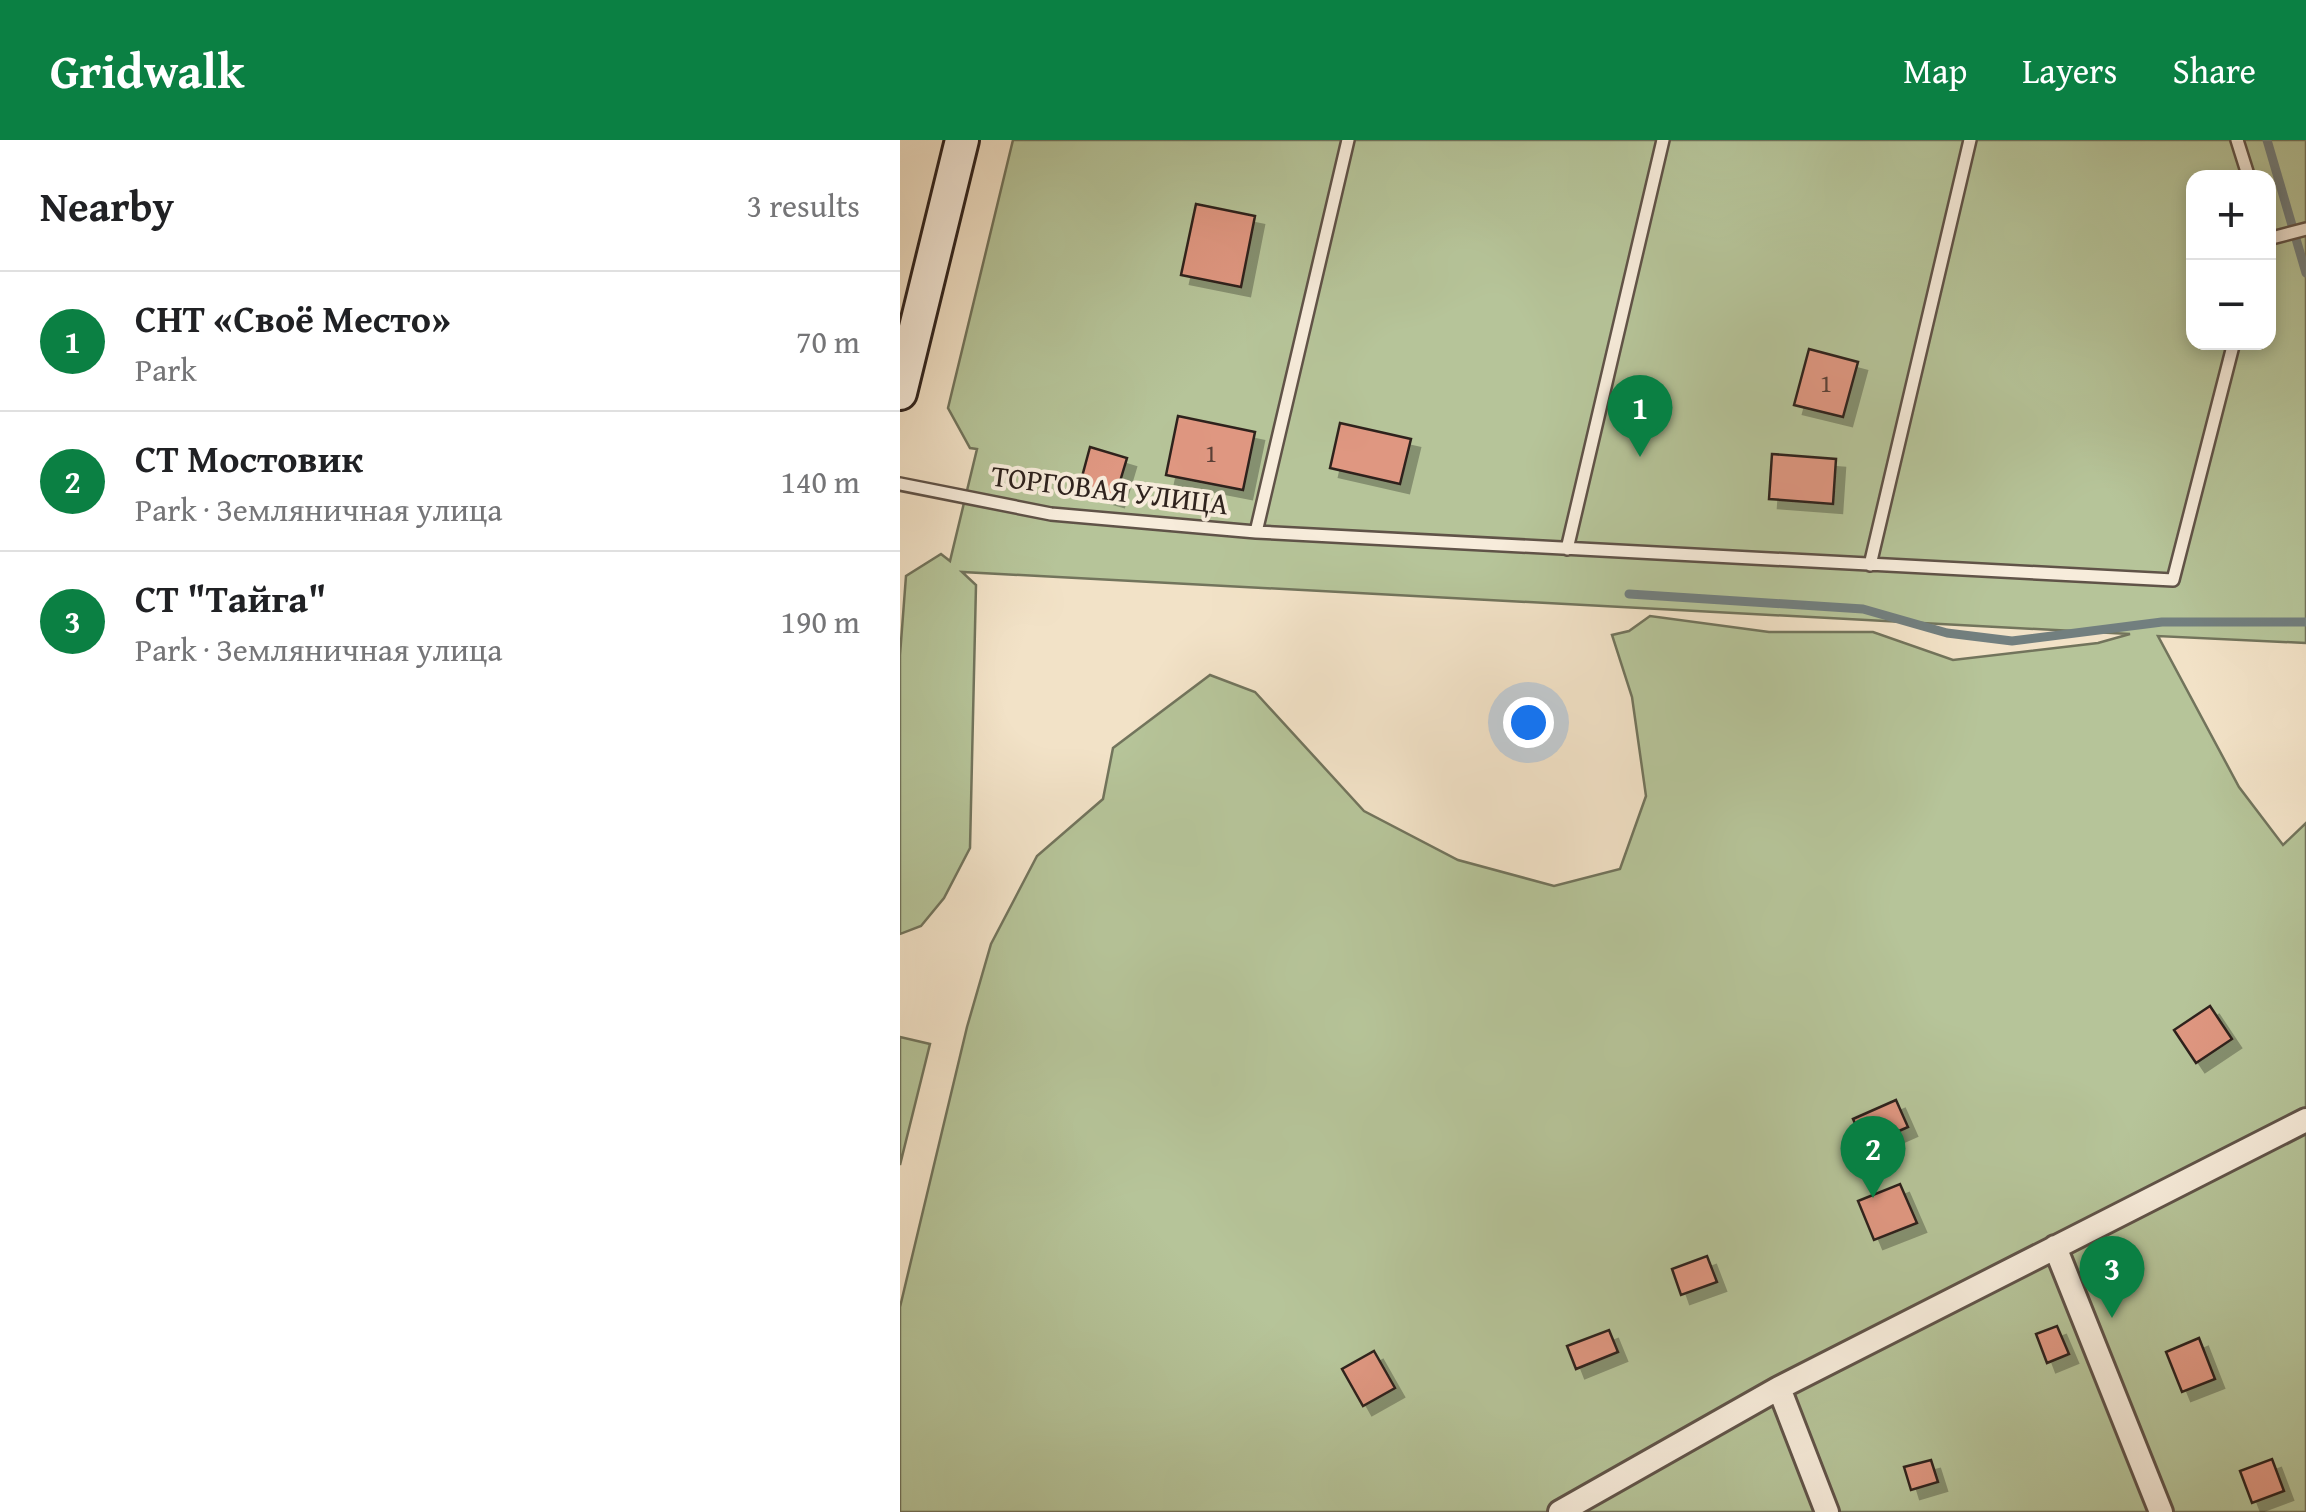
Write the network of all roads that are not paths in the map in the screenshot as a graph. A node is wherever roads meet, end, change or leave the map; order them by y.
1 (962, 140) edge
2 (1348, 140) edge
3 (1663, 140) edge
4 (1970, 140) edge
5 (2237, 140) edge
6 (2246, 170) edge
7 (2306, 228) edge
8 (2276, 237) edge
9 (2232, 350) edge
10 (900, 393) edge
11 (900, 484) edge
12 (1256, 532) junction
13 (1568, 549) junction
14 (1870, 565) junction
15 (2306, 1120) edge
16 (2056, 1247) junction
17 (1779, 1388) junction
18 (1560, 1512) edge
19 (1827, 1512) edge
20 (2161, 1512) edge

1 - 10 main road
2 - 12 lane
3 - 13 lane
4 - 14 lane
5 - 6 lane
7 - 8 lane
9 - 14 lane, ТОРГОВАЯ УЛИЦА
11 - 12 lane, ТОРГОВАЯ УЛИЦА
12 - 13 lane, ТОРГОВАЯ УЛИЦА
13 - 14 lane, ТОРГОВАЯ УЛИЦА
15 - 16 street
16 - 17 street
16 - 20 street
17 - 18 street
17 - 19 street

